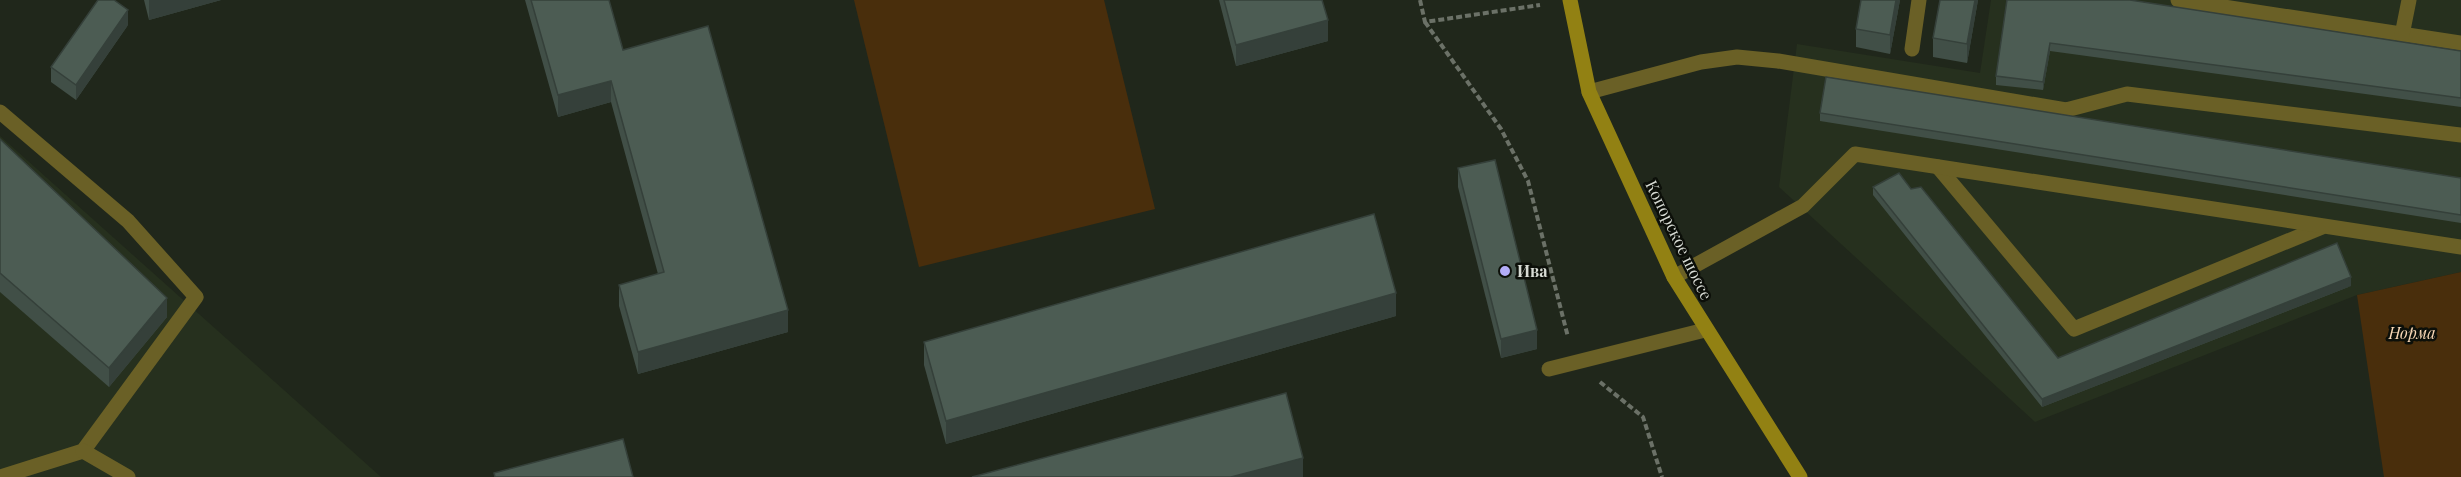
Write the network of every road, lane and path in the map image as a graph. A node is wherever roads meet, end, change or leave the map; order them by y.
1 (1420, 0) edge
2 (1570, 0) edge
3 (1919, 0) edge
4 (2178, 0) edge
5 (2409, 0) edge
6 (1539, 5) dead end
7 (2276, 7) edge
8 (1425, 22) junction
9 (2402, 35) junction
10 (2461, 43) edge
11 (1912, 49) dead end
12 (1589, 92) junction
13 (0, 112) edge
14 (2461, 135) edge
15 (1938, 167) junction
16 (2323, 226) junction
17 (2461, 247) edge
18 (1674, 278) junction
19 (1705, 330) junction
20 (1575, 363) junction
21 (1549, 369) dead end
22 (83, 451) junction
23 (0, 477) edge
24 (128, 477) edge
25 (1662, 477) edge
26 (1800, 477) edge

1 - 8 path
2 - 12 main road, Копорское шоссе
3 - 11 lane
4 - 7 lane
5 - 9 lane
6 - 8 path
7 - 9 lane
8 - 20 path
9 - 10 lane
12 - 14 lane
12 - 18 main road, Копорское шоссе
13 - 22 lane
15 - 16 lane
15 - 16 lane
15 - 18 lane
16 - 17 lane
18 - 19 main road, Копорское шоссе
19 - 20 lane
19 - 26 main road, Копорское шоссе
20 - 21 lane
20 - 25 path
22 - 23 lane
22 - 24 lane

